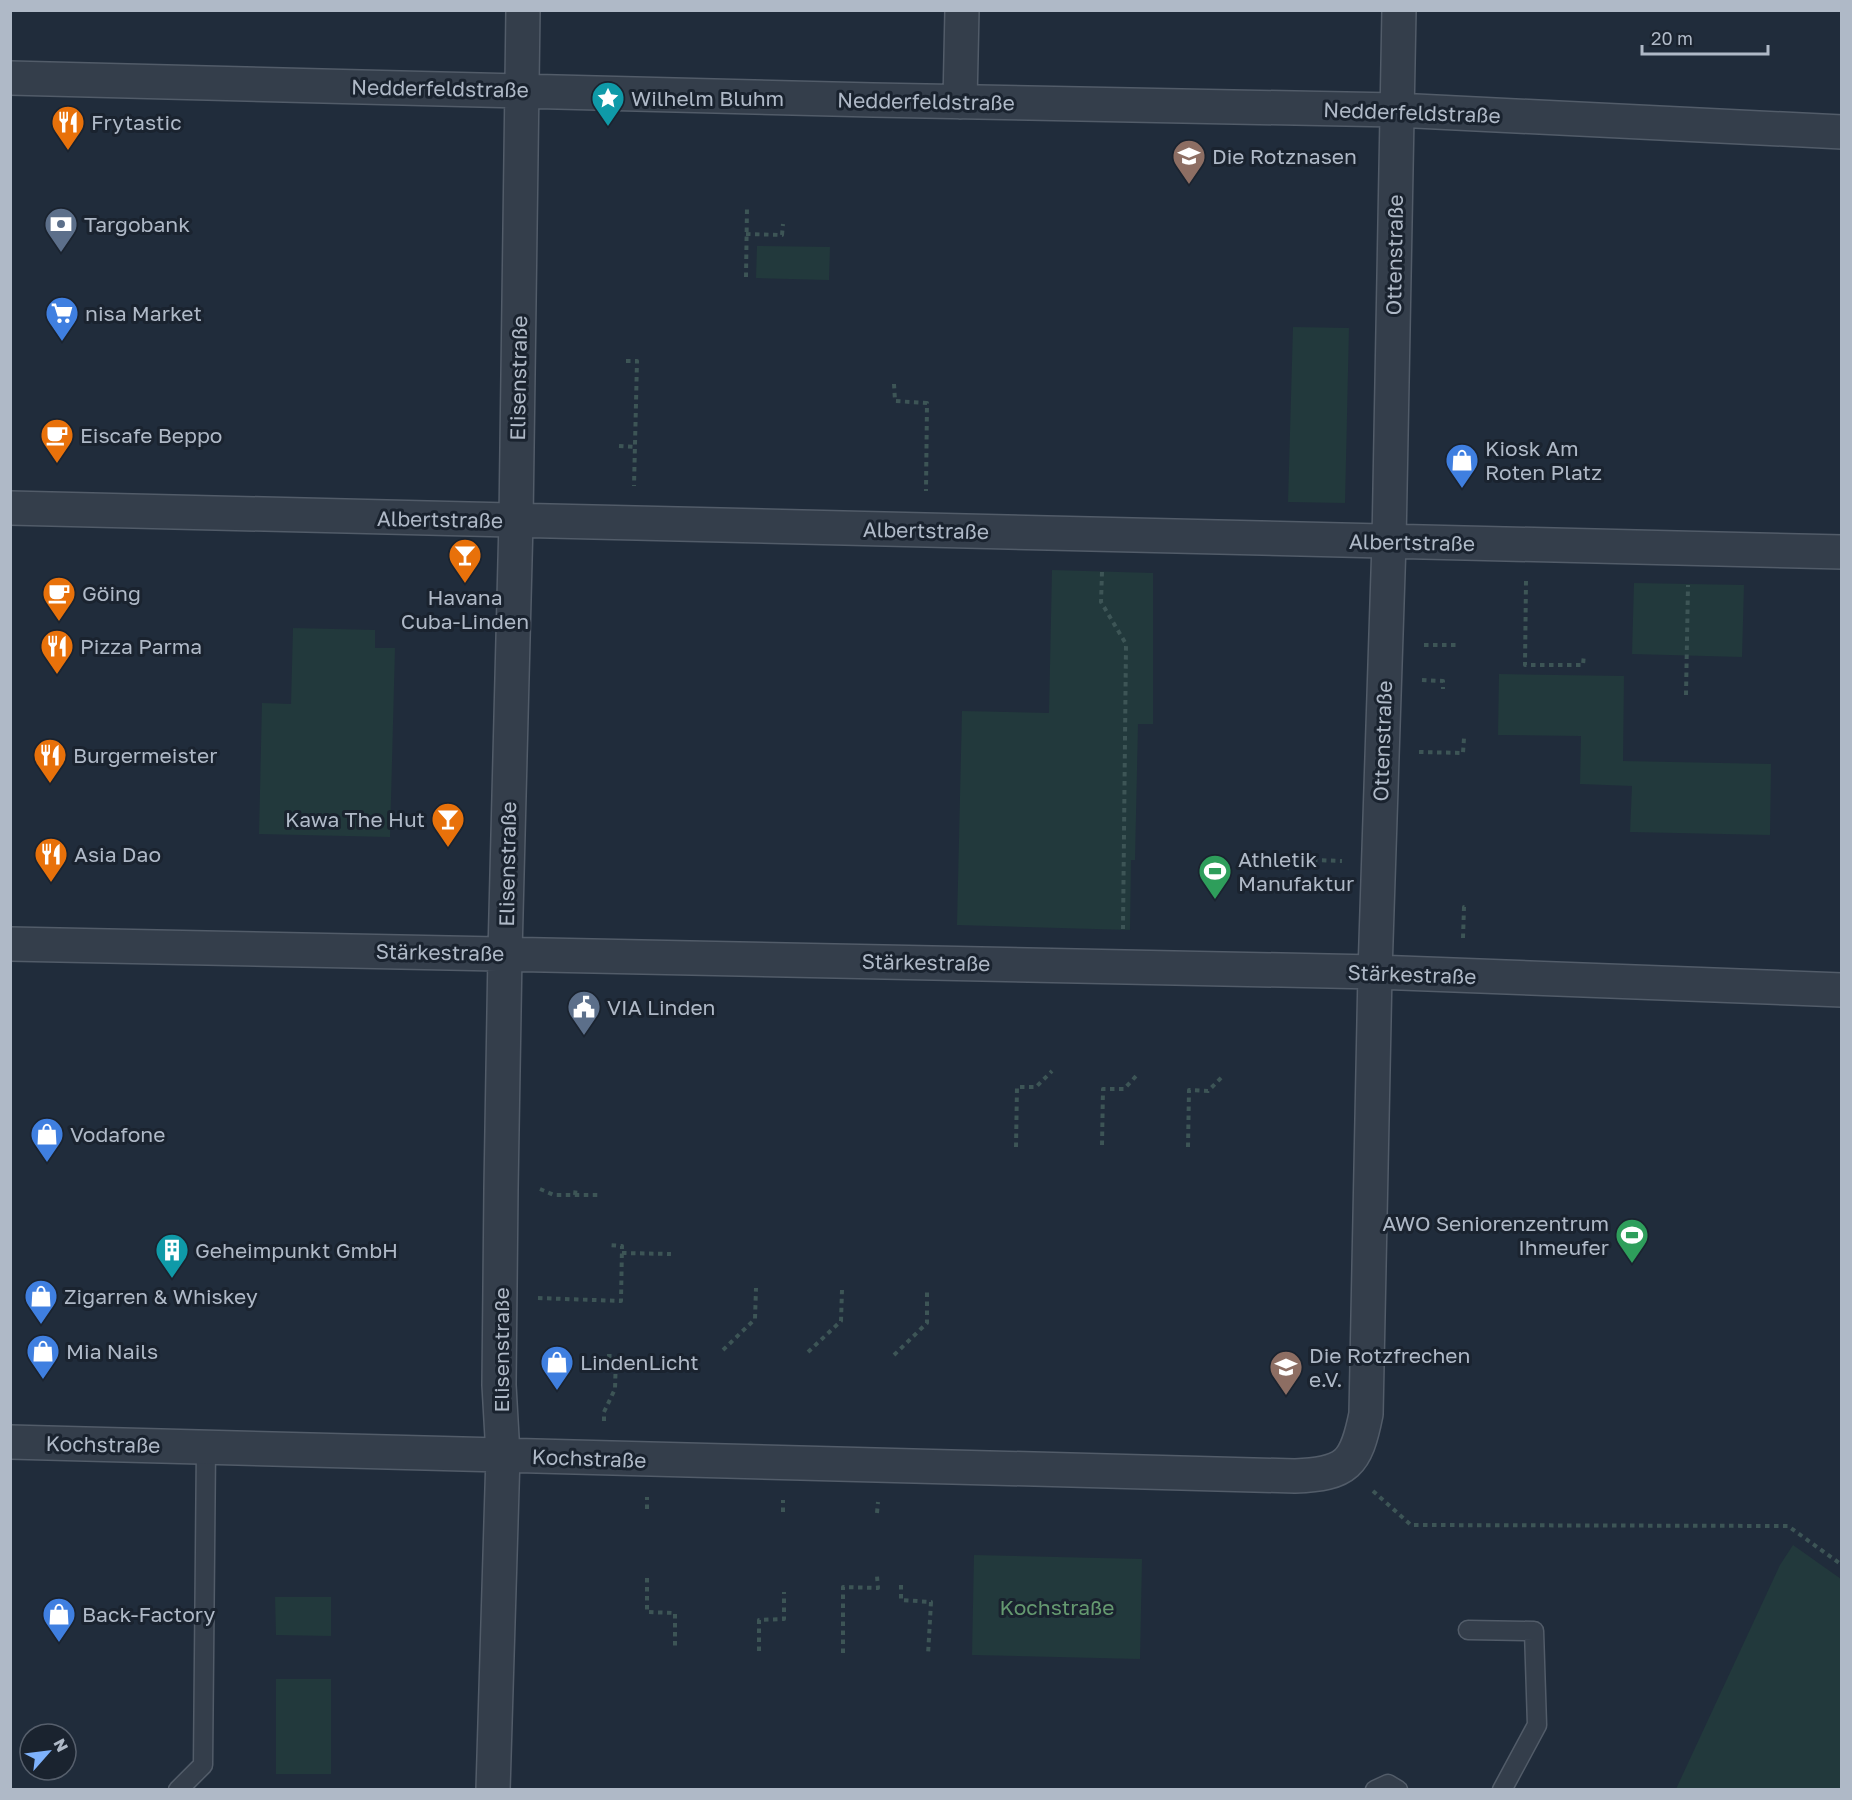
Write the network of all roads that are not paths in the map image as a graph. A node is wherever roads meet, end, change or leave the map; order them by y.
1 (523, 10) edge
2 (962, 10) edge
3 (1399, 10) edge
4 (10, 78) edge
5 (522, 90) junction
6 (960, 102) junction
7 (1396, 110) junction
8 (1842, 132) edge
9 (10, 508) edge
10 (516, 521) junction
11 (1389, 542) junction
12 (1842, 552) edge
13 (10, 944) edge
14 (505, 953) junction
15 (1375, 972) junction
16 (1842, 990) edge
17 (10, 1442) edge
18 (206, 1446) junction
19 (504, 1455) junction
20 (1345, 1465) joint
21 (1468, 1630) dead end
22 (177, 1790) edge
23 (493, 1790) edge
24 (1375, 1790) edge
25 (1398, 1790) edge
26 (1502, 1790) edge

1 - 5 street, Elisenstraße
2 - 6 street
3 - 7 street, Ottenstraße
4 - 5 street, Nedderfeldstraße
5 - 6 street, Nedderfeldstraße
5 - 10 street, Elisenstraße
6 - 7 street, Nedderfeldstraße
7 - 8 street, Nedderfeldstraße
7 - 11 street, Ottenstraße
9 - 10 street, Albertstraße
10 - 11 street, Albertstraße
10 - 14 street, Elisenstraße
11 - 12 street, Albertstraße
11 - 15 street, Ottenstraße
13 - 14 street, Stärkestraße
14 - 15 street, Stärkestraße
14 - 19 street, Elisenstraße
15 - 16 street, Stärkestraße
15 - 20 street, Ottenstraße
17 - 18 street, Kochstraße
18 - 19 street, Kochstraße
18 - 22 lane
19 - 20 street, Kochstraße
19 - 23 street, Elisenstraße
21 - 26 lane
24 - 25 lane

